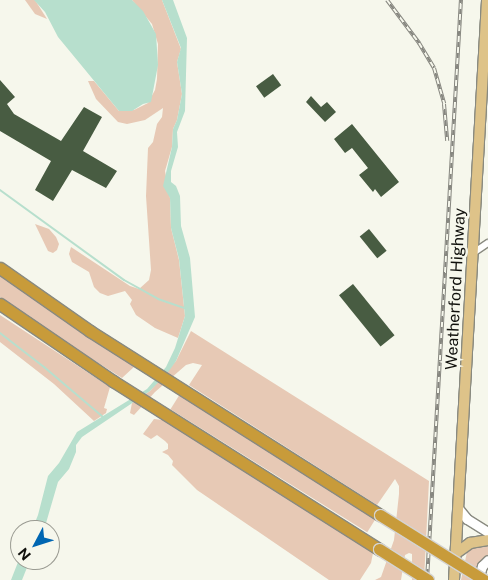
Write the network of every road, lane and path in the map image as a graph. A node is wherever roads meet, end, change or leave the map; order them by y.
1 (487, 0) edge
2 (488, 243) edge
3 (473, 253) junction
4 (0, 268) edge
5 (0, 304) edge
6 (458, 508) junction
7 (488, 532) edge
8 (488, 540) edge
9 (455, 554) junction
10 (488, 560) edge
11 (428, 580) edge
12 (454, 580) edge
13 (478, 580) edge
14 (484, 580) edge

1 - 3 main road, Weatherford Highway
2 - 3 street
3 - 6 main road, Weatherford Highway
4 - 14 highway, bridge
5 - 11 highway, bridge
6 - 7 main road
6 - 9 main road, Weatherford Highway
8 - 9 main road
9 - 12 main road, Weatherford Highway
10 - 13 main road

